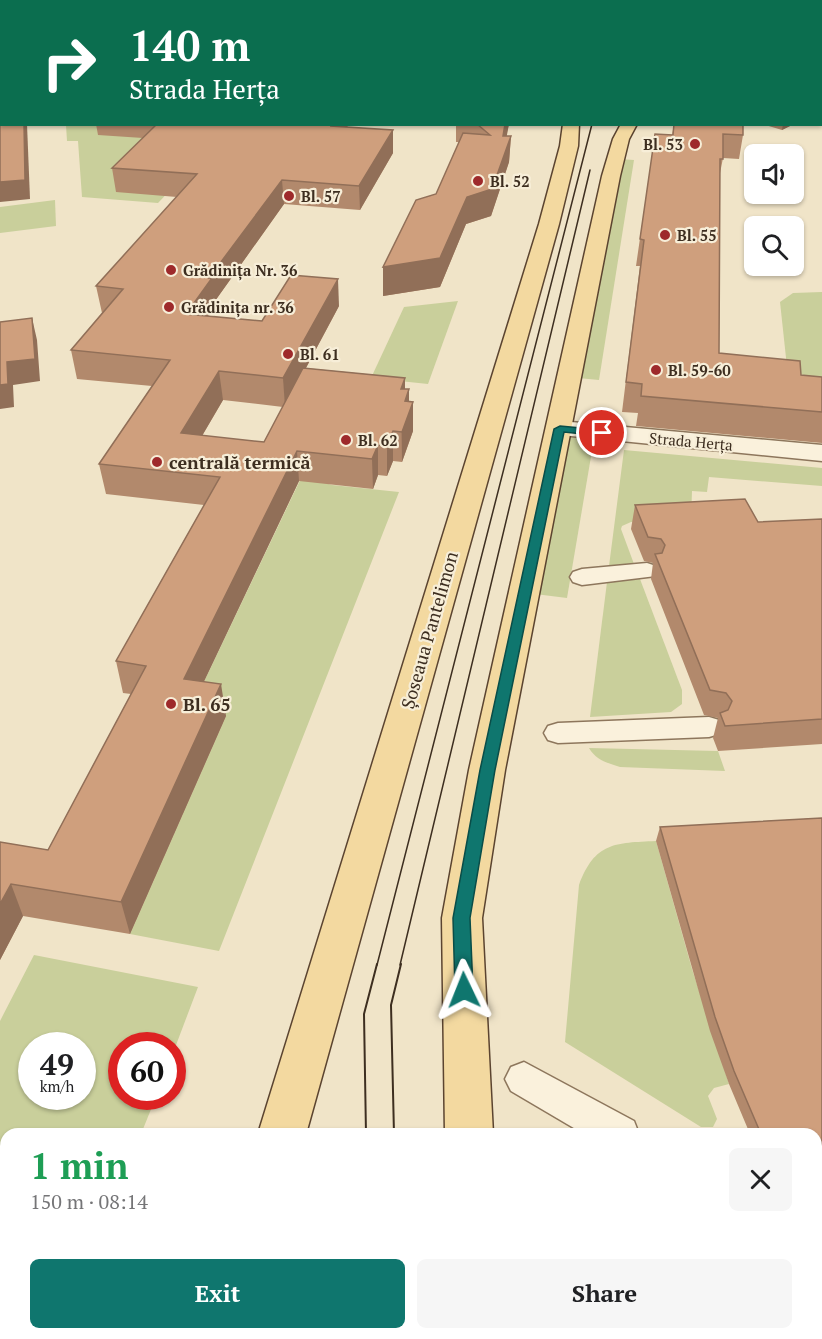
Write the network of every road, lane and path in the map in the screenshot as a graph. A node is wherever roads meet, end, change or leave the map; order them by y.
1 (571, 126) edge
2 (628, 126) edge
3 (560, 429) junction
4 (822, 453) edge
5 (647, 570) dead end
6 (582, 576) dead end
7 (709, 727) dead end
8 (558, 733) dead end
9 (524, 1079) dead end
10 (284, 1128) edge
11 (469, 1128) edge
12 (610, 1128) edge

1 - 10 main road, Șoseaua Pantelimon
2 - 3 main road
3 - 4 street, Strada Herța
3 - 11 main road
5 - 6 street
7 - 8 street
9 - 12 street

